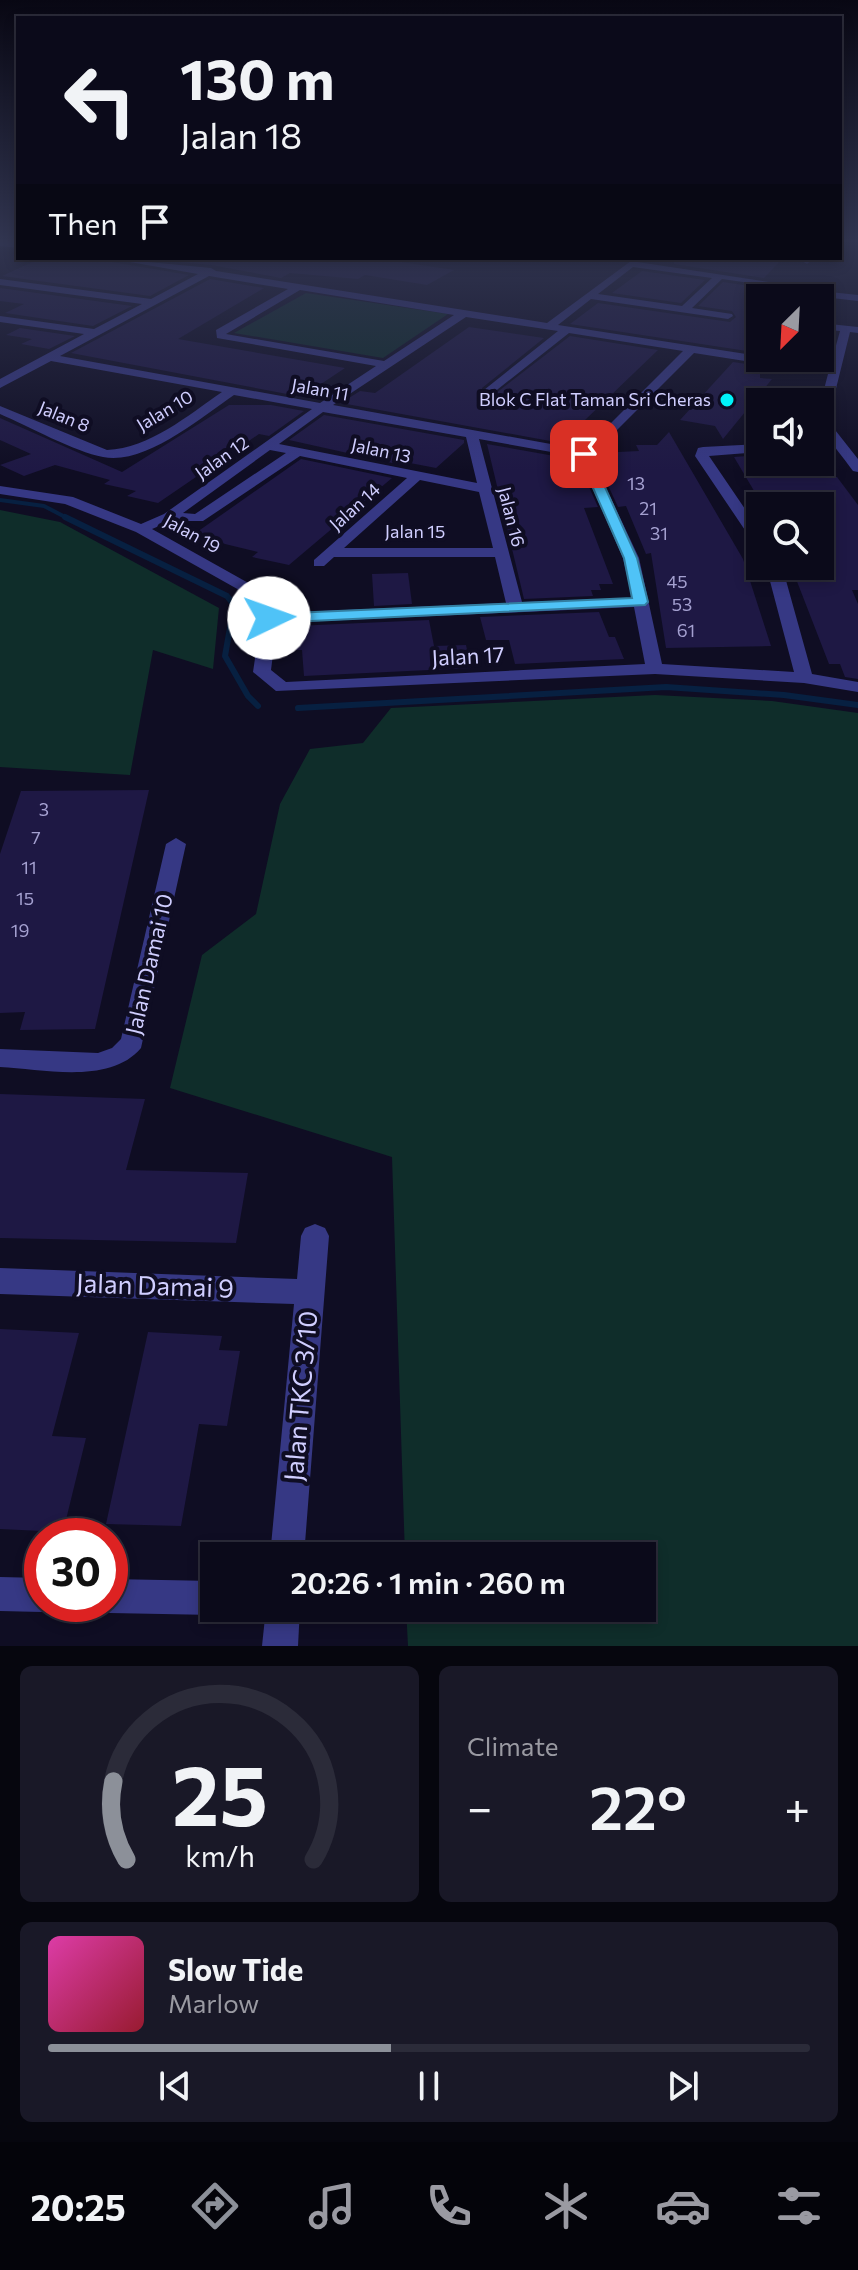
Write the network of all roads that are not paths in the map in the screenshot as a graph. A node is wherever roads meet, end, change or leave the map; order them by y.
1 (126, 317) edge
2 (246, 317) edge
3 (458, 317) edge
4 (487, 317) edge
5 (561, 317) edge
6 (0, 319) edge
7 (16, 321) junction
8 (548, 327) junction
9 (0, 329) edge
10 (852, 329) edge
11 (566, 330) junction
12 (97, 333) junction
13 (691, 349) junction
14 (50, 358) junction
15 (746, 358) edge
16 (384, 364) junction
17 (834, 369) edge
18 (833, 372) edge
19 (0, 384) edge
20 (230, 392) junction
21 (488, 393) dead end
22 (319, 409) junction
23 (0, 410) edge
24 (472, 435) junction
25 (269, 446) junction
26 (834, 447) edge
27 (840, 447) junction
28 (746, 449) edge
29 (297, 452) junction
30 (584, 454) junction
31 (115, 455) joint
32 (858, 468) edge
33 (416, 477) junction
34 (485, 489) junction
35 (0, 490) edge
36 (169, 517) junction
37 (746, 522) edge
38 (141, 529) junction
39 (501, 552) junction
40 (325, 558) joint
41 (778, 580) edge
42 (640, 602) junction
43 (515, 608) junction
44 (269, 618) junction
45 (655, 669) junction
46 (804, 678) junction
47 (858, 687) edge
48 (176, 844) dead end
49 (0, 1058) edge
50 (315, 1236) dead end
51 (0, 1281) edge
52 (311, 1292) junction
53 (288, 1542) edge
54 (0, 1594) edge
55 (24, 1595) edge
56 (128, 1596) edge
57 (200, 1598) edge
58 (282, 1622) edge
59 (280, 1646) edge

1 - 12 street, Jalan 8
2 - 16 street
3 - 16 street, Jalan 12
4 - 8 street
5 - 8 street
6 - 7 street
7 - 9 street
7 - 12 street
8 - 11 street
10 - 17 street
11 - 13 street
11 - 21 street
12 - 14 street, Jalan 8
13 - 15 street
13 - 30 street
14 - 19 street, Jalan 8
14 - 20 street, Jalan 11
16 - 22 street, Jalan 12
18 - 27 street
20 - 22 street, Jalan 11
20 - 31 street, Jalan 10
22 - 24 street, Jalan 11
22 - 25 street, Jalan 12
23 - 31 street, Jalan 8
24 - 30 street, Jalan 11
24 - 34 street, Jalan 16
25 - 29 street, Jalan 13
25 - 36 street, Jalan 12
26 - 27 street
27 - 32 street
28 - 37 street
29 - 33 street, Jalan 13
29 - 36 street
30 - 42 street
33 - 34 street, Jalan 13
33 - 40 street, Jalan 14
34 - 39 street, Jalan 16
35 - 38 street, Jalan 19
36 - 38 street, Jalan 12
38 - 44 street, Jalan 19
39 - 40 street, Jalan 15
39 - 43 street, Jalan 16
41 - 46 street
42 - 43 street, Jalan 17
42 - 45 street
43 - 44 street, Jalan 17
44 - 45 street, Jalan 17
45 - 46 street, Jalan 17
46 - 47 street, Jalan 17
48 - 49 street, Jalan Damai 10
50 - 52 street, Jalan TKC 3/10
51 - 52 street, Jalan Damai 9
52 - 53 street, Jalan TKC 3/10
54 - 55 street
56 - 57 street
58 - 59 street

